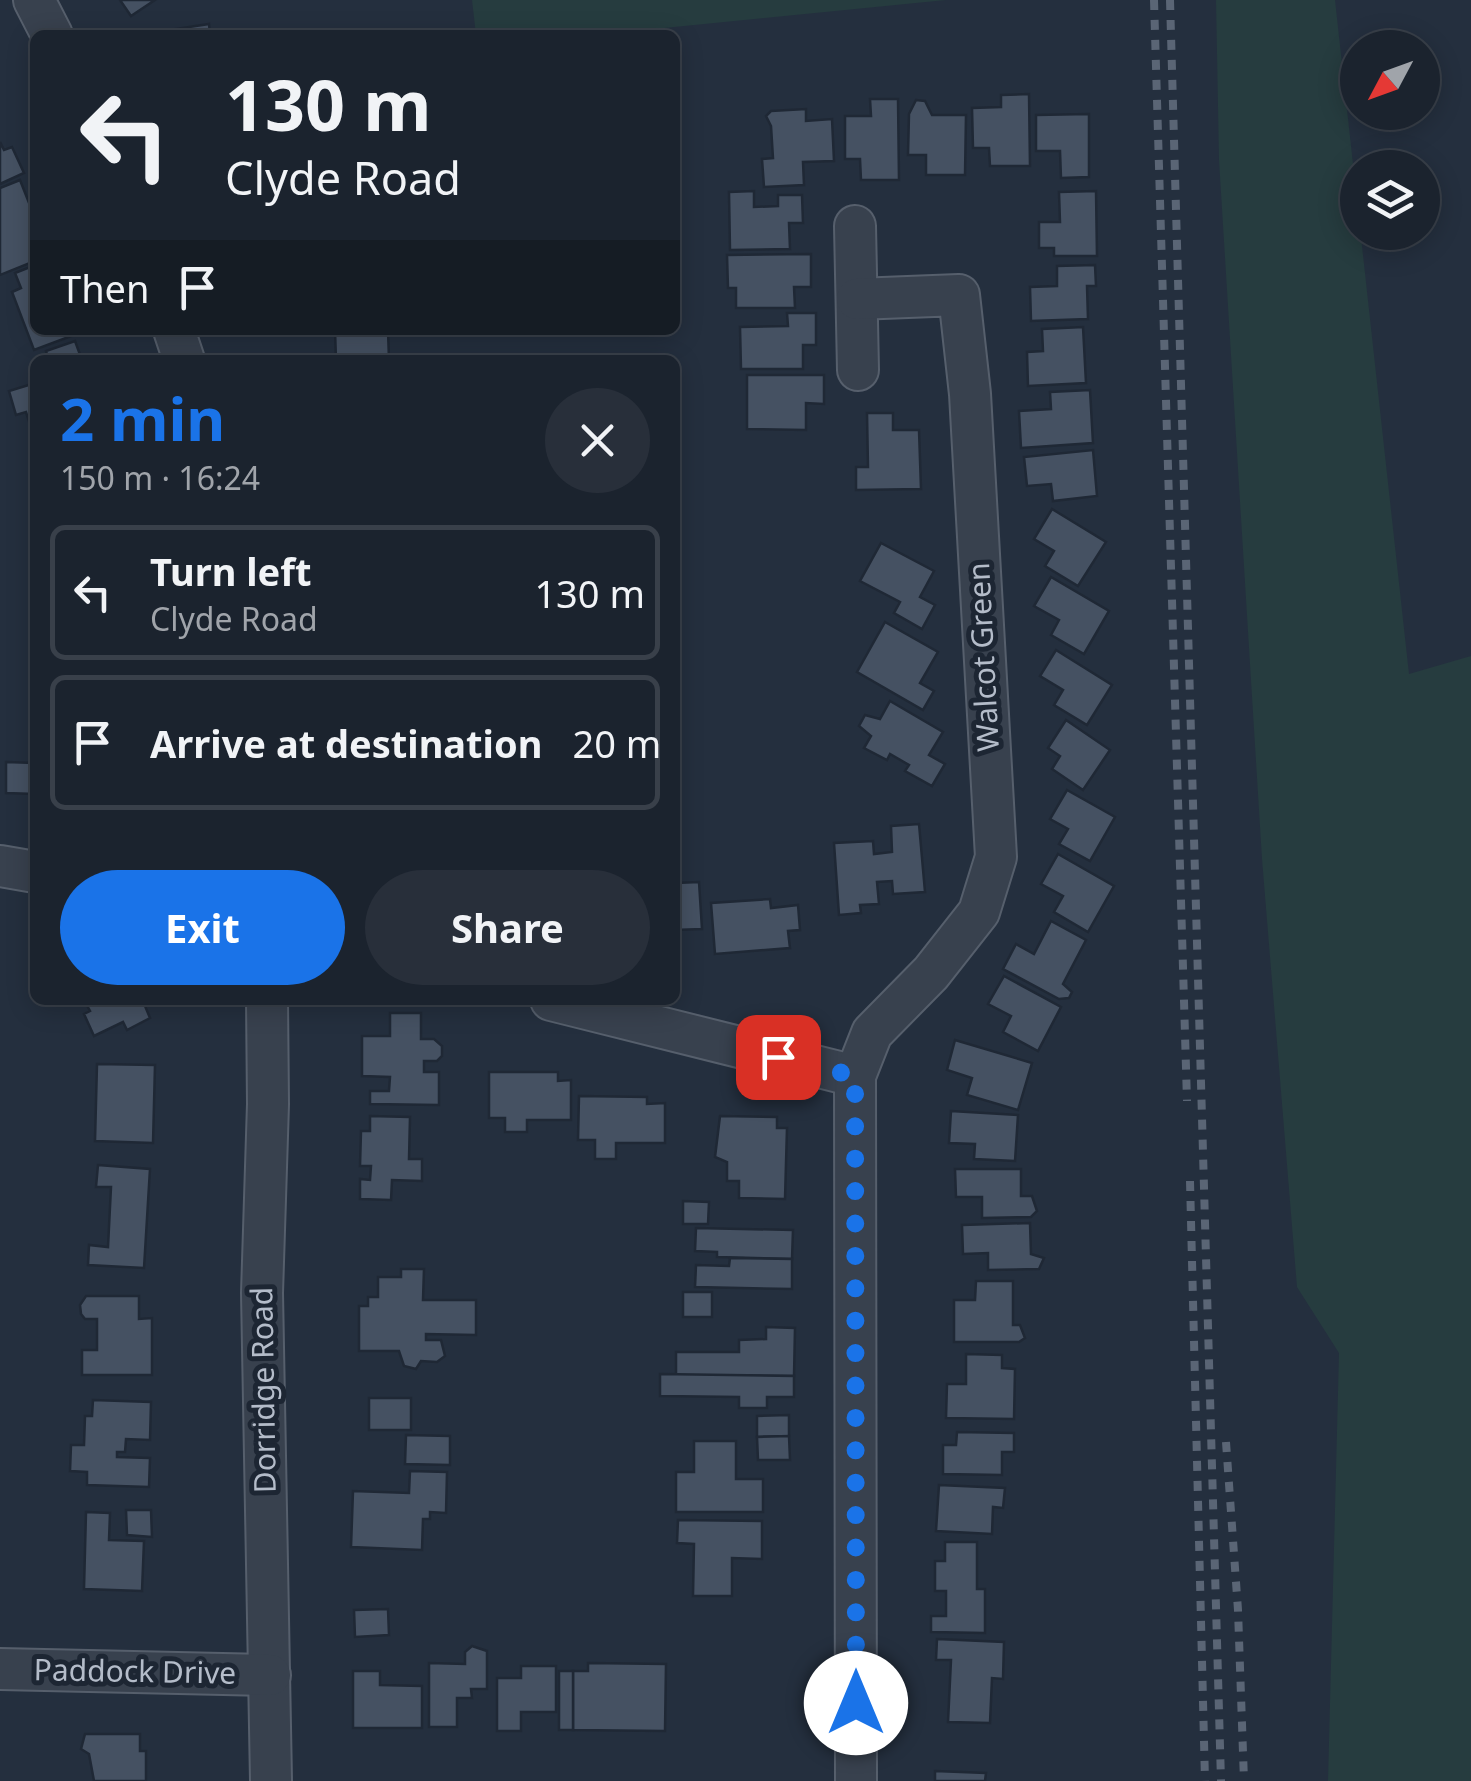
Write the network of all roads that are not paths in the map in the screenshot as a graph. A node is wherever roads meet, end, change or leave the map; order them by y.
1 (34, 0) edge
2 (49, 30) edge
3 (855, 226) dead end
4 (857, 299) junction
5 (858, 370) dead end
6 (0, 866) edge
7 (30, 871) edge
8 (267, 1005) edge
9 (571, 1005) edge
10 (855, 1076) junction
11 (0, 1669) edge
12 (270, 1675) junction
13 (271, 1781) edge
14 (856, 1781) edge

1 - 2 street
3 - 4 street
4 - 5 street
4 - 10 street, Walcot Green
6 - 7 street
8 - 12 street, Dorridge Road
9 - 10 street
10 - 14 street
11 - 12 street, Paddock Drive
12 - 13 street, Dorridge Road

